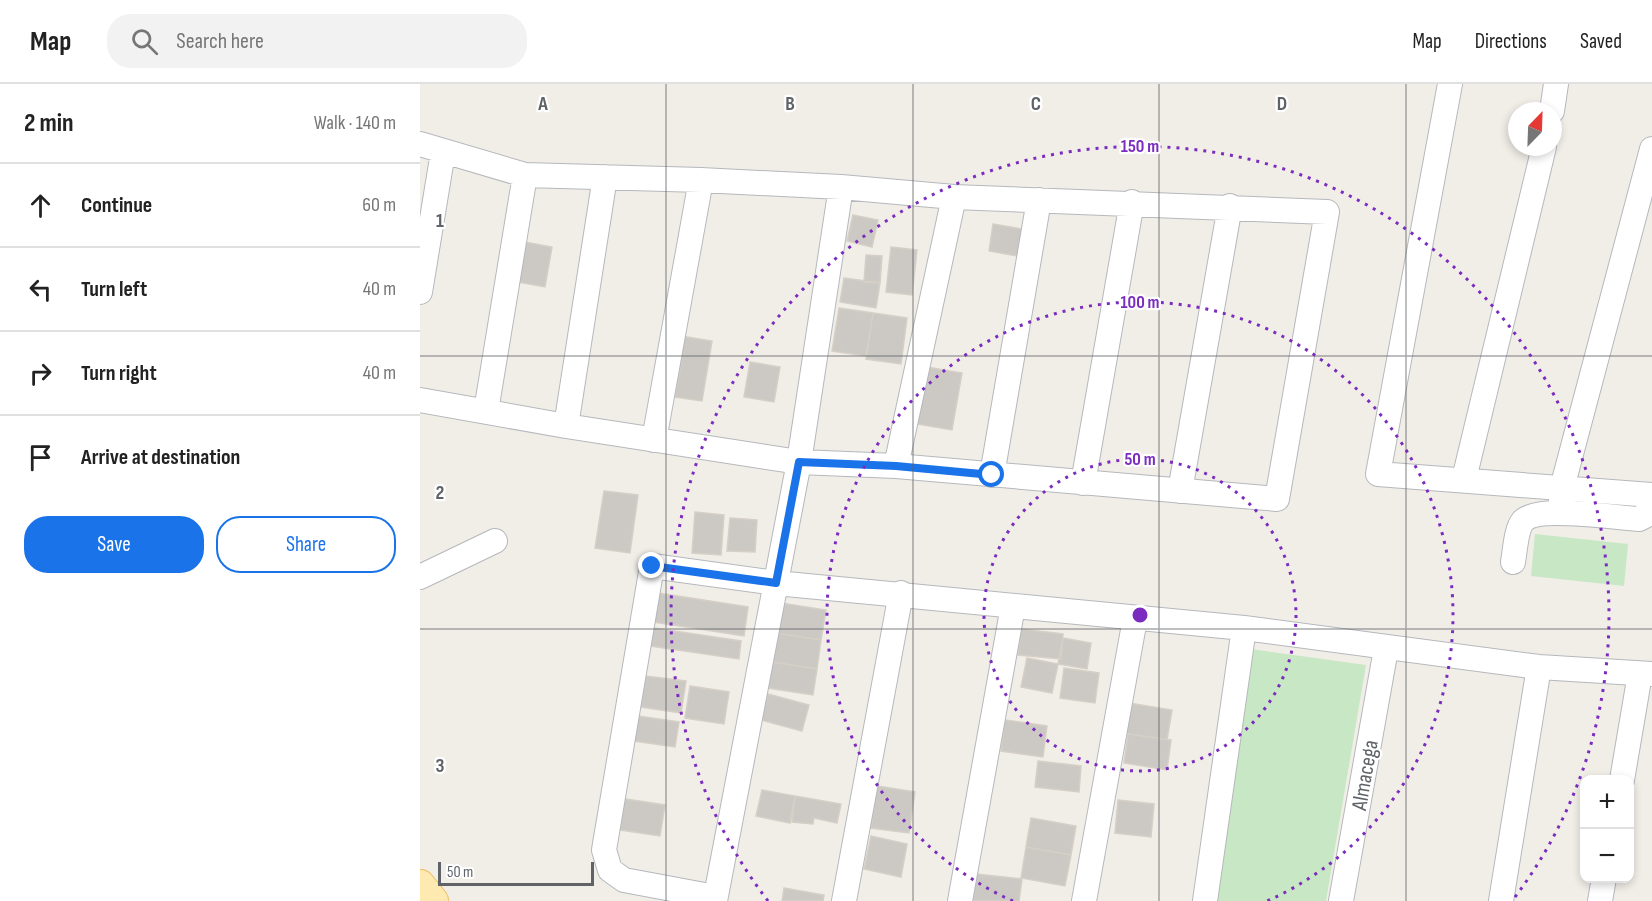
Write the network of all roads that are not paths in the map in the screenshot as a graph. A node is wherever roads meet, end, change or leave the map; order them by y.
1 (1450, 84) edge
2 (1556, 84) edge
3 (1553, 102) edge
4 (420, 144) edge
5 (1652, 149) edge
6 (443, 152) junction
7 (1542, 156) edge
8 (525, 175) junction
9 (605, 177) junction
10 (701, 180) junction
11 (841, 187) junction
12 (954, 197) junction
13 (1039, 200) junction
14 (1132, 202) junction
15 (1230, 206) junction
16 (420, 292) edge
17 (420, 400) edge
18 (486, 411) junction
19 (566, 426) junction
20 (654, 440) junction
21 (799, 462) junction
22 (896, 466) junction
23 (992, 475) junction
24 (1464, 479) junction
25 (1083, 483) junction
26 (1562, 488) junction
27 (1180, 490) junction
28 (1652, 495) edge
29 (1652, 501) edge
30 (1560, 513) junction
31 (495, 542) dead end
32 (1513, 562) dead end
33 (420, 577) edge
34 (776, 583) junction
35 (901, 593) junction
36 (1013, 606) junction
37 (1135, 619) junction
38 (1244, 628) junction
39 (1386, 649) junction
40 (1539, 668) junction
41 (1646, 674) edge
42 (1623, 775) edge
43 (1603, 883) edge
44 (420, 885) edge
45 (715, 899) edge
46 (433, 901) edge
47 (844, 901) edge
48 (960, 901) edge
49 (1084, 901) edge
50 (1205, 901) edge
51 (1341, 901) edge
52 (1501, 901) edge
53 (1600, 901) edge

1 - 24 street
2 - 3 street
4 - 6 street
5 - 26 street
6 - 8 street
6 - 16 street
7 - 24 street
8 - 9 street
8 - 18 street
9 - 10 street
9 - 19 street
10 - 11 street
10 - 20 street
11 - 12 street
11 - 21 street
12 - 13 street
12 - 22 street
13 - 14 street
13 - 23 street
14 - 15 street
14 - 25 street
15 - 27 street
15 - 27 street
17 - 18 street
18 - 19 street
19 - 20 street
20 - 21 street
21 - 22 street
21 - 34 street
22 - 23 street
23 - 25 street
24 - 26 street
25 - 27 street
26 - 28 street
26 - 30 street
29 - 30 street
30 - 32 street
31 - 33 street
34 - 35 street
34 - 45 street
34 - 45 street
35 - 36 street
35 - 47 street
36 - 37 street
36 - 48 street
37 - 38 street
37 - 49 street
38 - 39 street
38 - 50 street
39 - 40 street
39 - 51 street, Almacega
40 - 41 street
40 - 52 street
41 - 42 street
43 - 53 street
44 - 46 main road

